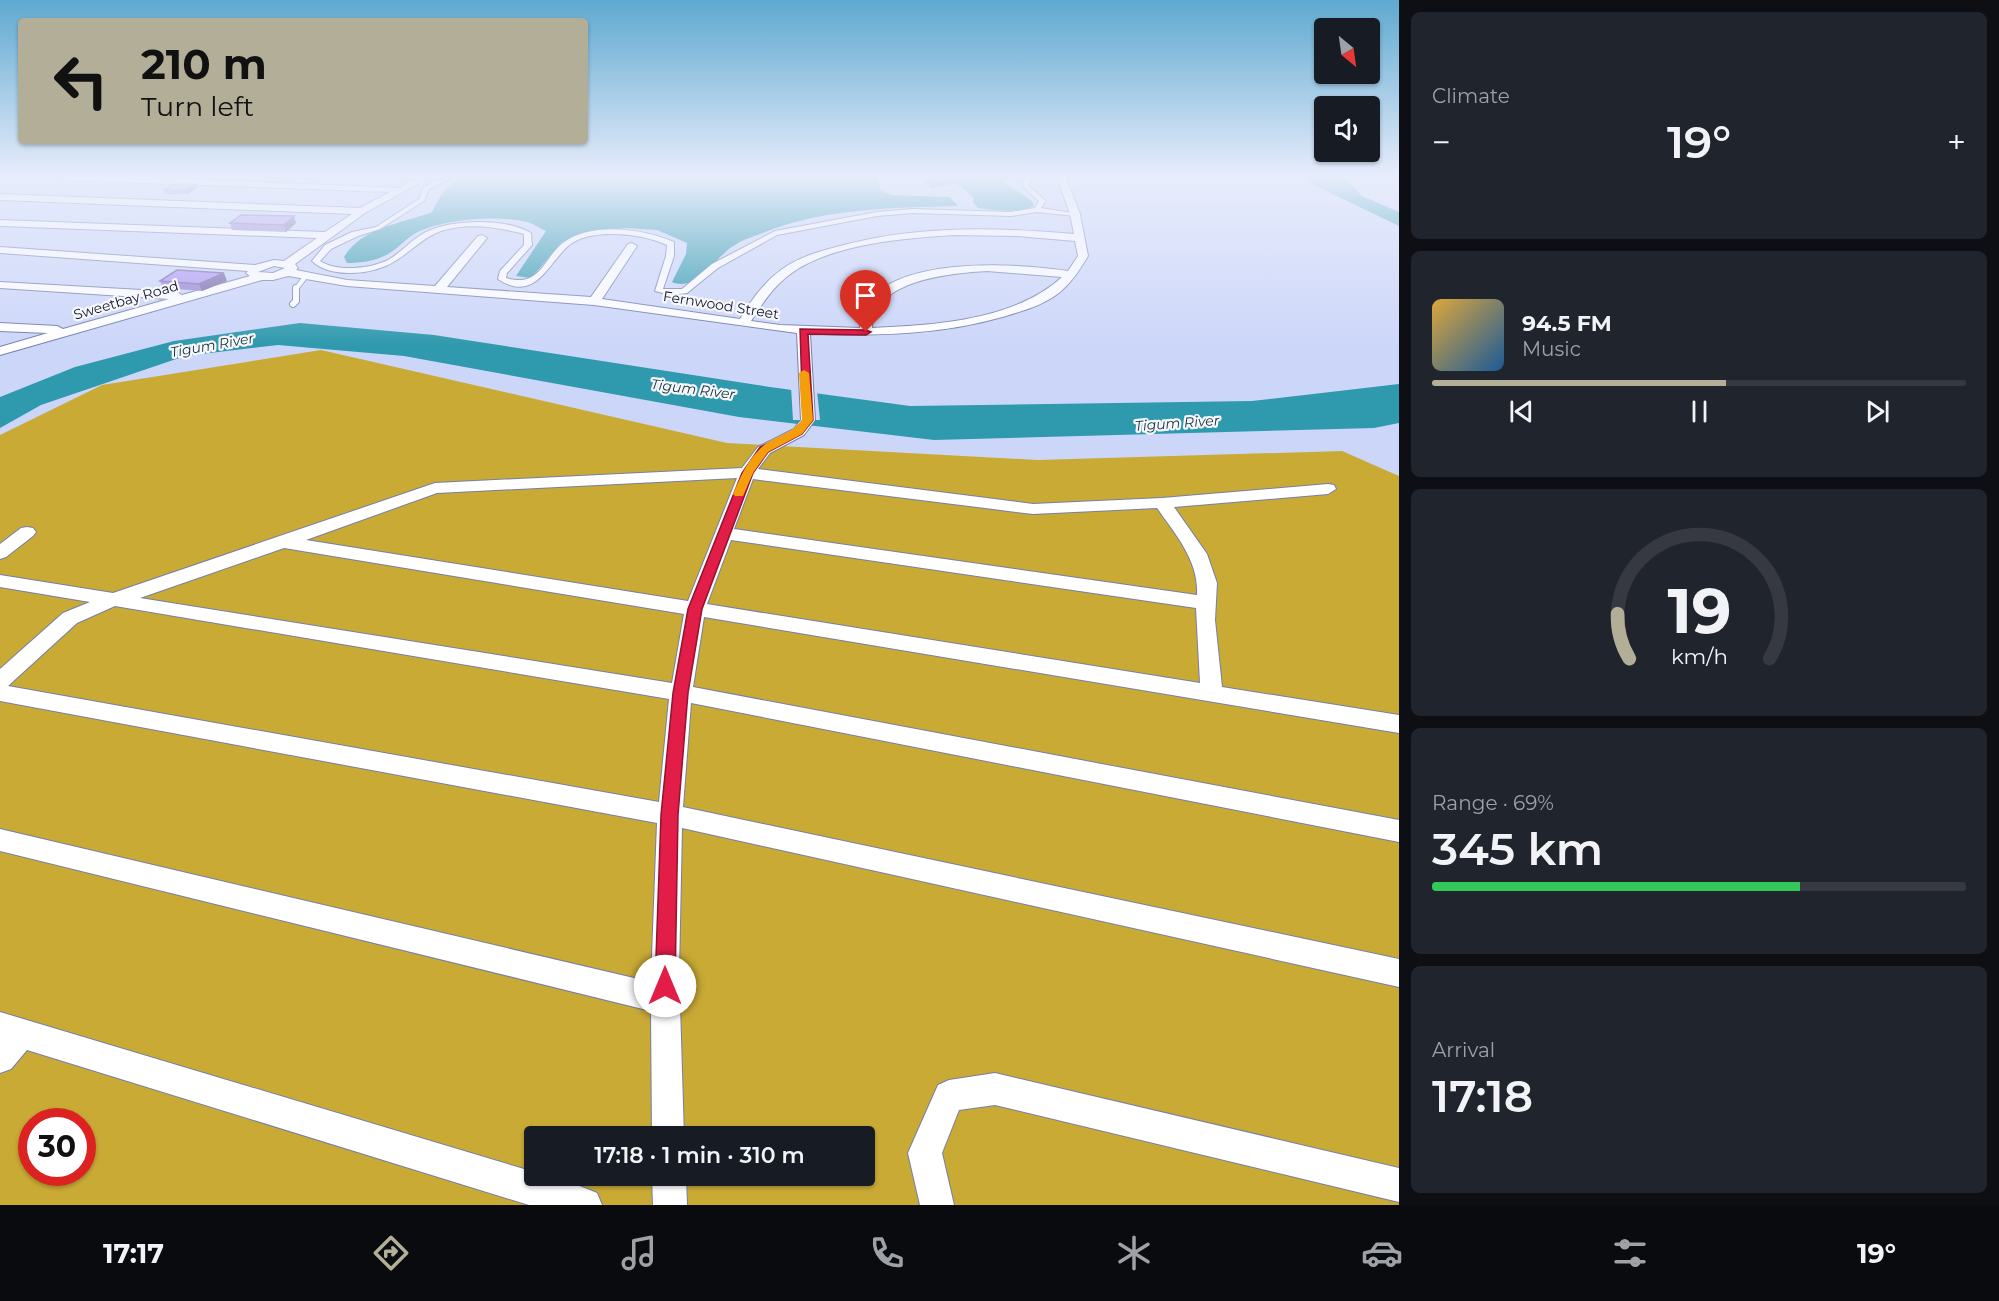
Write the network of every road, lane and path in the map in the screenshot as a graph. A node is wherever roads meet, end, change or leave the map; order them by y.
1 (27, 233) edge
2 (280, 233) edge
3 (328, 233) edge
4 (358, 233) edge
5 (429, 233) edge
6 (527, 233) edge
7 (602, 233) edge
8 (636, 233) edge
9 (775, 233) edge
10 (946, 233) edge
11 (1032, 233) edge
12 (1079, 233) edge
13 (325, 235) junction
14 (482, 238) dead end
15 (1080, 238) junction
16 (632, 246) dead end
17 (0, 249) edge
18 (287, 268) junction
19 (257, 272) junction
20 (1071, 275) junction
21 (304, 277) junction
22 (0, 285) edge
23 (437, 291) junction
24 (191, 297) junction
25 (594, 301) junction
26 (293, 304) dead end
27 (744, 322) junction
28 (0, 327) edge
29 (75, 331) junction
30 (803, 331) junction
31 (866, 332) junction
32 (0, 351) edge
33 (747, 473) junction
34 (1328, 489) dead end
35 (1162, 503) junction
36 (27, 531) dead end
37 (723, 533) junction
38 (283, 542) junction
39 (0, 553) edge
40 (0, 581) edge
41 (113, 600) junction
42 (1206, 603) junction
43 (695, 609) junction
44 (0, 681) edge
45 (0, 693) edge
46 (681, 693) junction
47 (1212, 693) junction
48 (1399, 724) edge
49 (670, 815) junction
50 (1399, 831) edge
51 (0, 840) edge
52 (1399, 973) edge
53 (666, 1000) junction
54 (11, 1031) edge
55 (0, 1058) edge
56 (668, 1126) edge
57 (1399, 1185) edge
58 (669, 1186) edge
59 (585, 1205) edge
60 (670, 1205) edge
61 (937, 1205) edge

1 - 17 street
2 - 13 street
3 - 13 street
4 - 5 street
6 - 7 street
8 - 9 street
10 - 27 street
11 - 15 street
12 - 15 street, Fernwood Street
13 - 18 street
14 - 23 street
15 - 20 street, Fernwood Street
16 - 25 street
17 - 19 street
18 - 19 street
18 - 21 street, Fernwood Street
19 - 24 street, Sweetbay Road
20 - 31 street, Fernwood Street
20 - 31 street
21 - 23 street, Fernwood Street
21 - 26 lane
22 - 24 street
23 - 25 street, Fernwood Street
24 - 29 street, Sweetbay Road
25 - 27 street, Fernwood Street
27 - 30 street, Fernwood Street
28 - 29 street
29 - 32 street, Sweetbay Road
30 - 31 street, Fernwood Street
30 - 33 street
33 - 35 street
33 - 37 street
33 - 38 street
34 - 35 street
35 - 42 street
36 - 39 street
37 - 42 street
37 - 43 street
38 - 41 street
38 - 43 street
40 - 41 street
41 - 44 street
41 - 46 street
42 - 47 street
43 - 46 street
43 - 47 street
45 - 49 street
46 - 49 street
46 - 50 street
47 - 48 street
49 - 52 street
49 - 53 street
51 - 53 street
53 - 56 street
54 - 55 street
54 - 59 street
57 - 61 street
58 - 60 street

